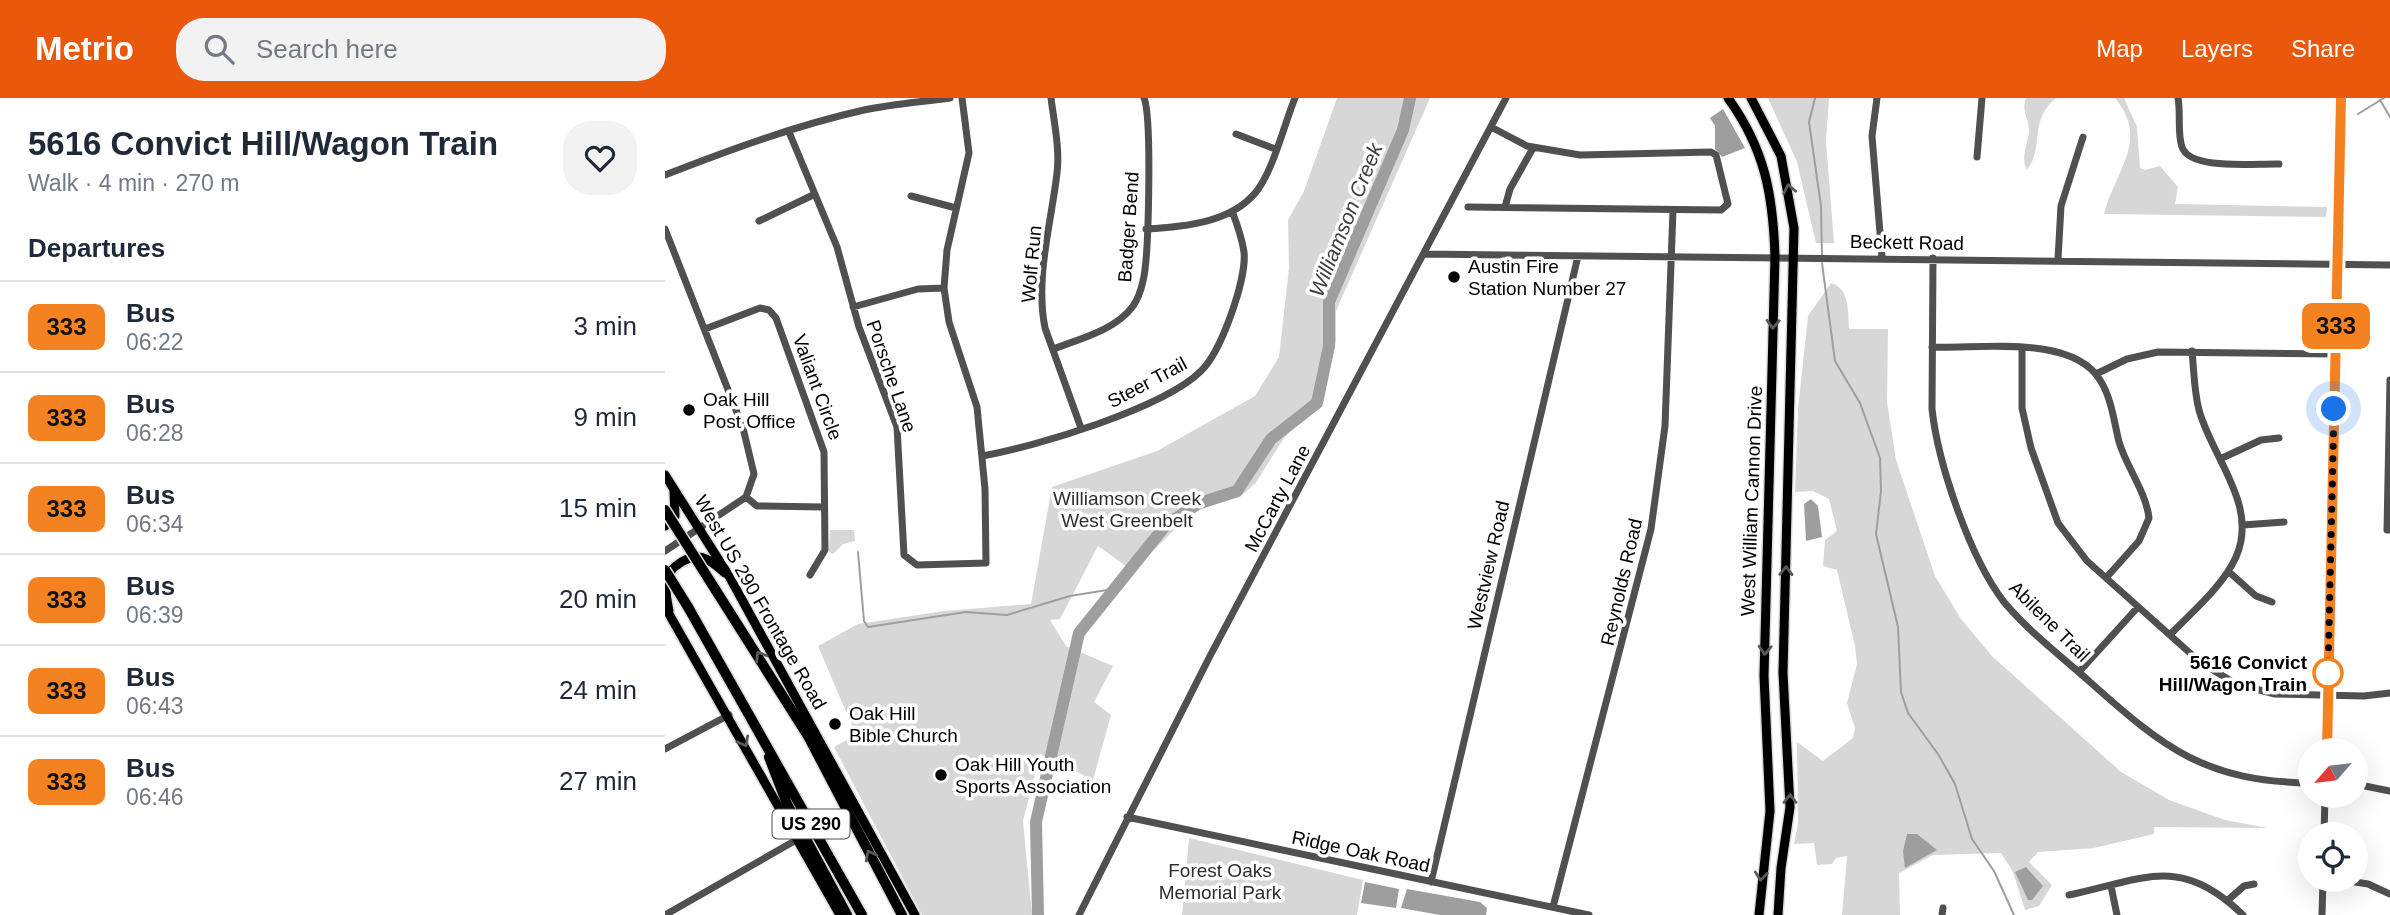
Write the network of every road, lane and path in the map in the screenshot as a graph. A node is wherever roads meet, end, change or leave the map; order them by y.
1 (950, 98) edge
2 (962, 98) edge
3 (1051, 98) edge
4 (1144, 98) edge
5 (1295, 98) edge
6 (1506, 98) edge
7 (1728, 98) edge
8 (1751, 98) edge
9 (1877, 98) edge
10 (1982, 98) edge
11 (2178, 98) edge
12 (2341, 98) edge
13 (898, 101) edge
14 (1492, 124) junction
15 (789, 132) junction
16 (1236, 134) dead end
17 (2084, 137) dead end
18 (1533, 148) junction
19 (1275, 149) junction
20 (1977, 157) dead end
21 (2279, 164) dead end
22 (665, 175) edge
23 (813, 195) junction
24 (911, 196) dead end
25 (1468, 207) dead end
26 (1505, 207) junction
27 (956, 208) junction
28 (1671, 210) junction
29 (1232, 211) junction
30 (759, 221) dead end
31 (665, 229) edge
32 (1146, 229) junction
33 (1424, 254) junction
34 (1578, 256) junction
35 (1673, 256) junction
36 (1775, 256) junction
37 (1794, 257) junction
38 (1882, 257) junction
39 (1933, 258) junction
40 (2058, 260) junction
41 (2338, 265) junction
42 (2390, 265) edge
43 (944, 288) junction
44 (853, 307) junction
45 (705, 329) junction
46 (1932, 347) junction
47 (1053, 349) junction
48 (2022, 349) junction
49 (2192, 351) junction
50 (2335, 354) junction
51 (2096, 374) junction
52 (2390, 380) edge
53 (1081, 428) junction
54 (2279, 438) dead end
55 (2389, 447) edge
56 (982, 456) junction
57 (2220, 459) junction
58 (665, 475) edge
59 (673, 486) junction
60 (746, 497) junction
61 (824, 507) junction
62 (665, 510) edge
63 (2284, 522) dead end
64 (2243, 525) junction
65 (665, 526) edge
66 (701, 527) junction
67 (2389, 530) edge
68 (665, 551) edge
69 (665, 570) edge
70 (2228, 571) junction
71 (810, 575) dead end
72 (729, 576) junction
73 (2106, 578) junction
74 (2272, 602) dead end
75 (665, 607) edge
76 (2138, 607) junction
77 (671, 616) junction
78 (2170, 635) junction
79 (2079, 673) junction
80 (2390, 693) edge
81 (2328, 695) junction
82 (729, 715) junction
83 (761, 733) junction
84 (2326, 738) edge
85 (665, 749) edge
86 (2298, 782) edge
87 (2368, 786) edge
88 (2390, 790) edge
89 (1127, 817) junction
90 (798, 839) junction
91 (1431, 882) junction
92 (2254, 884) dead end
93 (2368, 884) edge
94 (2111, 886) junction
95 (2323, 892) edge
96 (2390, 894) edge
97 (2069, 895) dead end
98 (2228, 900) junction
99 (1553, 907) junction
100 (665, 915) edge
101 (839, 915) edge
102 (847, 915) edge
103 (862, 915) edge
104 (902, 915) edge
105 (915, 915) edge
106 (1079, 915) edge
107 (1588, 915) edge
108 (1759, 915) edge
109 (1778, 915) edge
110 (2117, 915) edge
111 (2243, 915) edge
112 (2322, 915) edge

1 - 13 street
2 - 27 street
3 - 47 street, Wolf Run
4 - 32 street, Badger Bend
5 - 19 street
6 - 14 street, McCarty Lane
7 - 36 main road, West William Cannon Drive
37 -> 8 main road, West William Cannon Drive
9 - 38 street
10 - 20 street
11 - 21 street
12 - 41 street
13 - 15 street
14 - 18 street
14 - 33 street, McCarty Lane
15 - 22 street
15 - 23 street, Porsche Lane
16 - 19 street
17 - 40 street
18 - 26 street
18 - 28 street
19 - 29 street
23 - 30 street
23 - 44 street, Porsche Lane
24 - 27 street
25 - 26 street
26 - 28 street
27 - 43 street
28 - 35 street, Reynolds Road
29 - 32 street
29 - 53 street, Steer Trail
31 - 45 street
32 - 47 street, Badger Bend
33 - 34 street, Beckett Road
33 - 89 street, McCarty Lane
34 - 35 street, Beckett Road
34 - 91 street, Westview Road
35 - 36 street, Beckett Road
35 - 99 street, Reynolds Road
36 - 37 street, Beckett Road
36 -> 108 main road, West William Cannon Drive
37 - 38 street, Beckett Road
109 -> 37 main road, West William Cannon Drive
38 - 39 street, Beckett Road
39 - 40 street, Beckett Road
39 - 46 street, Abilene Trail
40 - 41 street, Beckett Road
41 - 42 street, Beckett Road
41 - 50 street
43 - 44 street
43 - 56 street
44 - 56 street, Porsche Lane
45 - 60 street
45 - 61 street, Valiant Circle
46 - 48 street
46 - 79 street, Abilene Trail
47 - 53 street, Wolf Run
48 - 51 street
48 - 73 street
49 - 50 street
49 - 51 street
49 - 57 street
50 - 81 street
51 - 73 street
52 - 55 street
53 - 56 street, Steer Trail
54 - 57 street
55 - 67 street
57 - 64 street
58 - 59 main road, West US 290 Frontage Road
59 - 65 main road
59 - 66 main road, West US 290 Frontage Road
60 - 61 street
60 - 66 street
61 - 71 street
104 -> 62 highway, US 290, bridge
63 - 64 street
64 - 70 street
66 - 68 street
66 - 72 main road, West US 290 Frontage Road
69 - 83 highway, US 290, bridge
70 - 74 street
70 - 78 street
72 - 77 main road
72 - 105 main road, West US 290 Frontage Road
73 - 76 street
75 - 77 main road
76 - 78 street
76 - 79 street
77 - 82 main road
78 - 81 street
79 - 86 street, Abilene Trail
80 - 81 street
81 - 84 street
82 - 85 street
82 -> 90 main road
83 - 102 highway
83 - 103 highway, US 290
87 - 88 street
89 - 91 street, Ridge Oak Road
89 - 106 street, McCarty Lane
90 - 100 street
90 - 101 main road
91 - 99 street, Ridge Oak Road
92 - 98 street
93 - 96 street
94 - 97 street
94 - 98 street
94 - 110 street
95 - 112 street
98 - 111 street
99 - 107 street, Ridge Oak Road

